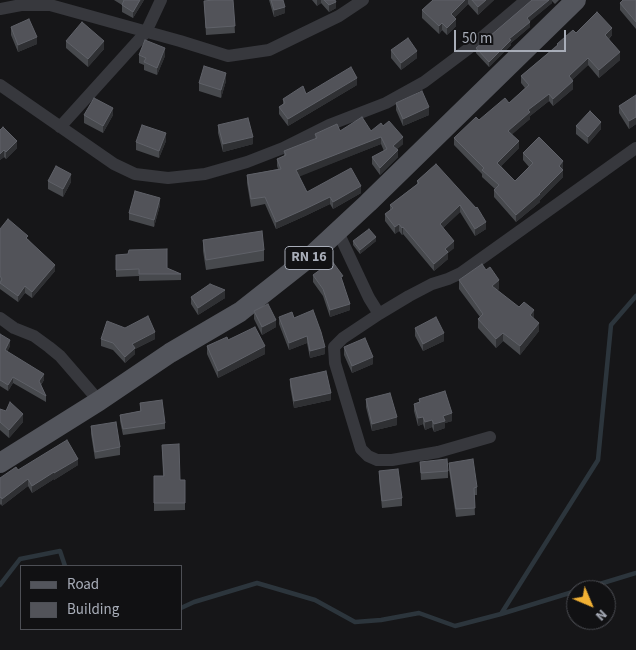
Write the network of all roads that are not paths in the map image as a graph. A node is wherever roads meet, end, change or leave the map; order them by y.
1 (69, 0) edge
2 (162, 0) edge
3 (363, 0) edge
4 (526, 0) edge
5 (576, 0) edge
6 (0, 9) edge
7 (76, 12) junction
8 (146, 32) junction
9 (0, 86) edge
10 (60, 127) junction
11 (636, 148) edge
12 (338, 232) junction
13 (378, 314) junction
14 (0, 318) edge
15 (100, 401) junction
16 (490, 437) dead end
17 (0, 463) edge

1 - 7 street
2 - 8 street
3 - 8 street
4 - 10 street
5 - 12 main road, RN 16 / RN 16
6 - 7 street
7 - 8 street
8 - 10 street
9 - 10 street
11 - 13 street
12 - 13 street
12 - 15 main road, RN 16 / RN 16
13 - 16 street
14 - 15 street
15 - 17 main road, RN 16 / RN 16

